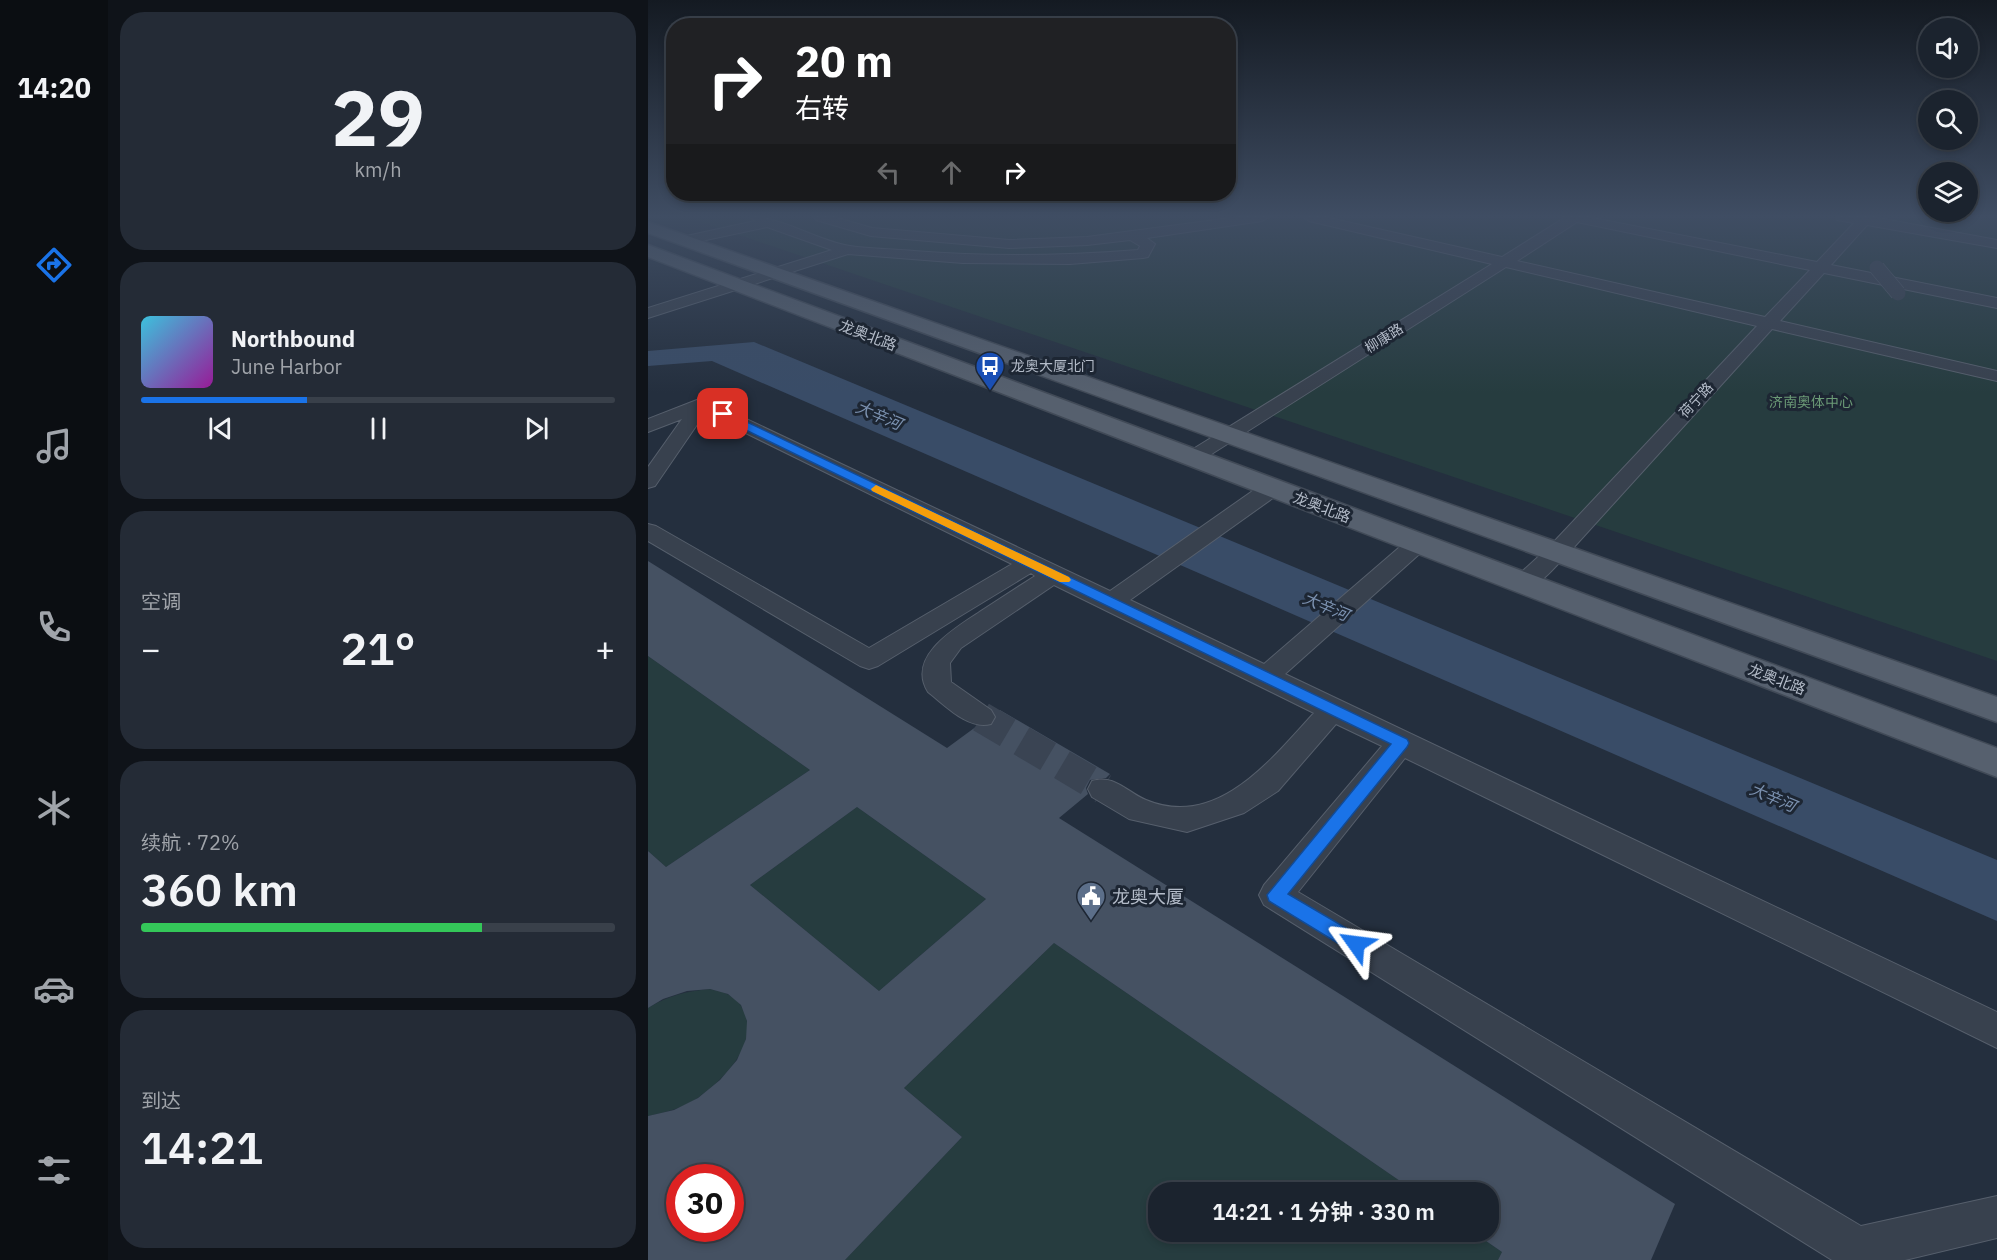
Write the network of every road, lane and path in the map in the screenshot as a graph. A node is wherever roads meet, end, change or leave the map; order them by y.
1 (715, 276) edge
2 (762, 276) edge
3 (790, 276) edge
4 (1482, 276) edge
5 (1569, 276) edge
6 (1810, 276) edge
7 (1861, 276) edge
8 (1883, 276) edge
9 (737, 284) junction
10 (1899, 295) dead end
11 (1997, 304) edge
12 (1963, 307) dead end
13 (648, 313) edge
14 (1767, 322) junction
15 (1997, 376) edge
16 (702, 404) junction
17 (648, 426) edge
18 (1229, 434) junction
19 (1192, 458) junction
20 (648, 482) edge
21 (1272, 488) junction
22 (648, 531) edge
23 (1417, 544) junction
24 (1557, 552) junction
25 (1042, 569) junction
26 (1524, 584) junction
27 (1111, 602) junction
28 (1265, 677) junction
29 (1333, 710) junction
30 (1997, 710) edge
31 (981, 717) tunnel mouth
32 (1401, 743) junction
33 (1997, 763) edge
34 (1103, 789) tunnel mouth
35 (1997, 1031) edge
36 (1997, 1217) edge
37 (1856, 1255) edge

1 - 9 main road, 龙奥北路
2 - 9 street
3 - 18 main road, 龙奥北路
4 - 18 street, 柳康路
5 - 14 street
6 - 14 street, 荷宁路
7 - 11 street
8 - 10 street, bridge
9 - 13 street
9 - 19 main road, 龙奥北路
11 - 12 street
14 - 15 street
14 - 24 street, 荷宁路
16 - 17 street
16 - 20 street
16 - 25 street
18 - 19 street, 柳康路
18 - 24 main road, 龙奥北路
19 - 21 main road, 龙奥北路
21 - 23 main road, 龙奥北路
21 - 27 street
22 - 25 street
23 - 26 main road, 龙奥北路
23 - 28 street
24 - 26 street, 荷宁路
24 - 30 main road, 龙奥北路
25 - 27 street
25 - 31 street
26 - 33 main road, 龙奥北路
27 - 28 street
28 - 29 street
29 - 32 street
29 - 34 street
32 - 35 street
32 - 37 street
36 - 37 street

